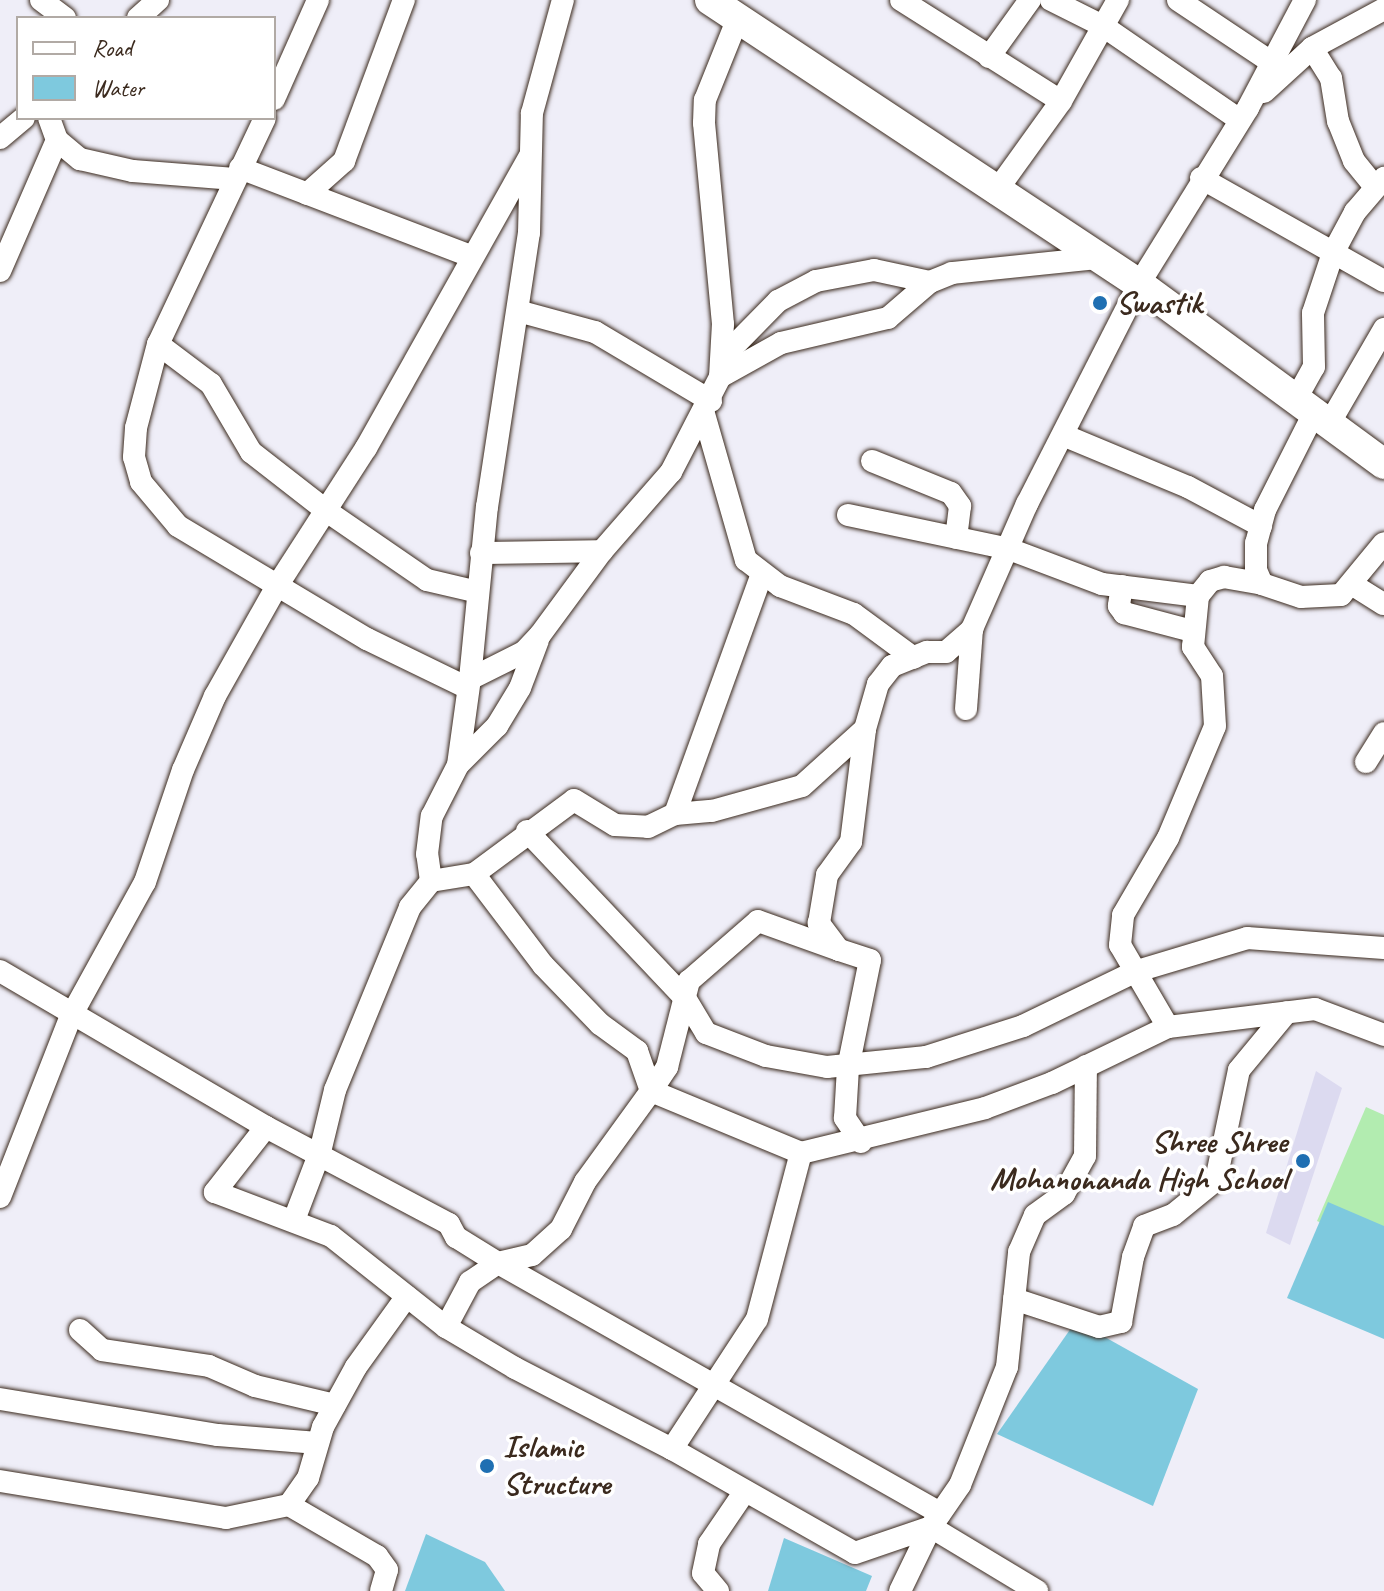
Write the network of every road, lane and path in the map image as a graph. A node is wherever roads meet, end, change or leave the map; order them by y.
1 (41, 0) edge
2 (318, 0) edge
3 (404, 0) edge
4 (563, 0) edge
5 (901, 0) edge
6 (1030, 0) edge
7 (1051, 0) edge
8 (1118, 0) edge
9 (1178, 0) edge
10 (1305, 0) edge
11 (723, 6) edge
12 (1384, 9) edge
13 (62, 16) edge
14 (1103, 26) junction
15 (1312, 48) junction
16 (989, 57) junction
17 (1271, 62) junction
18 (276, 94) edge
19 (1061, 101) junction
20 (1244, 114) junction
21 (22, 120) edge
22 (50, 120) edge
23 (264, 120) edge
24 (0, 138) edge
25 (57, 140) junction
26 (529, 157) junction
27 (238, 173) junction
28 (1201, 178) junction
29 (1379, 182) edge
30 (995, 193) junction
31 (307, 194) junction
32 (1333, 253) junction
33 (471, 256) junction
34 (1098, 258) junction
35 (0, 271) edge
36 (1384, 281) edge
37 (930, 282) junction
38 (1139, 284) junction
39 (518, 311) junction
40 (1384, 329) edge
41 (158, 344) junction
42 (725, 355) junction
43 (720, 377) junction
44 (708, 408) junction
45 (1313, 412) junction
46 (1063, 435) junction
47 (872, 461) dead end
48 (1384, 464) edge
49 (328, 512) junction
50 (848, 515) dead end
51 (1261, 526) junction
52 (956, 538) junction
53 (1384, 543) edge
54 (1009, 549) junction
55 (602, 551) junction
56 (481, 553) junction
57 (761, 576) junction
58 (1262, 584) junction
59 (1353, 585) junction
60 (277, 586) junction
61 (1122, 586) junction
62 (478, 592) junction
63 (1198, 596) junction
64 (1384, 604) edge
65 (972, 629) junction
66 (1192, 631) junction
67 (540, 635) junction
68 (914, 658) junction
69 (468, 683) junction
70 (966, 709) dead end
71 (865, 729) junction
72 (1384, 733) edge
73 (1366, 762) dead end
74 (458, 765) junction
75 (675, 814) junction
76 (527, 831) junction
77 (474, 874) junction
78 (431, 881) junction
79 (1384, 948) edge
80 (839, 950) junction
81 (0, 971) edge
82 (1134, 972) junction
83 (685, 998) junction
84 (1287, 1012) junction
85 (71, 1016) junction
86 (1168, 1027) junction
87 (1384, 1035) edge
88 (1086, 1066) junction
89 (848, 1068) junction
90 (651, 1091) junction
91 (266, 1127) junction
92 (861, 1142) junction
93 (8, 1152) edge
94 (320, 1152) junction
95 (801, 1153) junction
96 (0, 1197) edge
97 (294, 1220) junction
98 (498, 1263) junction
99 (407, 1296) junction
100 (1014, 1299) junction
101 (446, 1327) junction
102 (80, 1330) dead end
103 (713, 1386) junction
104 (0, 1399) edge
105 (335, 1405) junction
106 (318, 1443) junction
107 (672, 1449) junction
108 (0, 1481) edge
109 (745, 1491) junction
110 (289, 1505) junction
111 (936, 1520) junction
112 (381, 1591) edge
113 (718, 1591) edge
114 (900, 1591) edge
115 (1037, 1591) edge

1 - 13 street
2 - 18 street
3 - 31 street
4 - 26 street
5 - 16 street
6 - 16 street
7 - 14 street
8 - 14 street
9 - 17 street
10 - 17 street
11 - 30 main road
11 - 42 street
12 - 15 street
14 - 19 street
14 - 20 street
15 - 20 street
15 - 29 street
16 - 19 street
17 - 20 street
19 - 30 street
20 - 28 street
21 - 24 street
22 - 25 street
23 - 27 street
25 - 27 street
25 - 35 street
26 - 33 street
26 - 39 street
27 - 31 street
27 - 41 street
28 - 32 street
28 - 38 street
29 - 32 street
30 - 34 main road
31 - 33 street
32 - 36 street
32 - 45 street
33 - 49 street
34 - 37 street
34 - 38 main road
37 - 42 street
37 - 43 street
38 - 45 main road
38 - 46 street
39 - 44 street
39 - 56 street
40 - 45 street
41 - 49 street
41 - 60 street
42 - 43 street
43 - 44 street
44 - 55 street
44 - 57 street
45 - 48 main road
45 - 51 street
46 - 51 street
46 - 54 street
47 - 52 street
49 - 60 street
49 - 62 street
50 - 52 street
51 - 58 street
52 - 54 street
53 - 59 street
54 - 61 street
54 - 65 street
55 - 56 street
55 - 67 street
56 - 62 street
57 - 68 street
57 - 75 street
58 - 59 street
58 - 63 street
59 - 64 street
60 - 69 street
60 - 85 street
61 - 63 street
61 - 66 street
62 - 69 street
63 - 66 street
65 - 68 street
65 - 70 street
66 - 82 street
67 - 69 street
67 - 74 street
68 - 71 street
69 - 74 street
71 - 75 street
71 - 80 street
72 - 73 street
74 - 78 street
75 - 76 street
76 - 77 street
76 - 83 street
77 - 78 street
77 - 90 street
78 - 94 street
79 - 82 street
80 - 83 street
80 - 89 street
81 - 85 street
82 - 86 street
82 - 89 street
83 - 89 street
83 - 90 street
84 - 86 street
84 - 87 street
84 - 100 street
85 - 91 street
85 - 93 street
86 - 88 street
88 - 92 street
88 - 100 street
89 - 92 street
90 - 95 street
90 - 98 street
91 - 94 street
91 - 97 street
92 - 95 street
93 - 96 street
94 - 97 street
94 - 98 street
95 - 103 street
97 - 99 street
98 - 101 street
98 - 103 street
99 - 101 street
99 - 105 street
100 - 111 street
101 - 107 street
102 - 105 street
103 - 107 street
103 - 111 street
104 - 106 street
105 - 106 street
106 - 110 street
107 - 109 street
108 - 110 street
109 - 111 street
109 - 113 street
110 - 112 street
111 - 114 street
111 - 115 street

